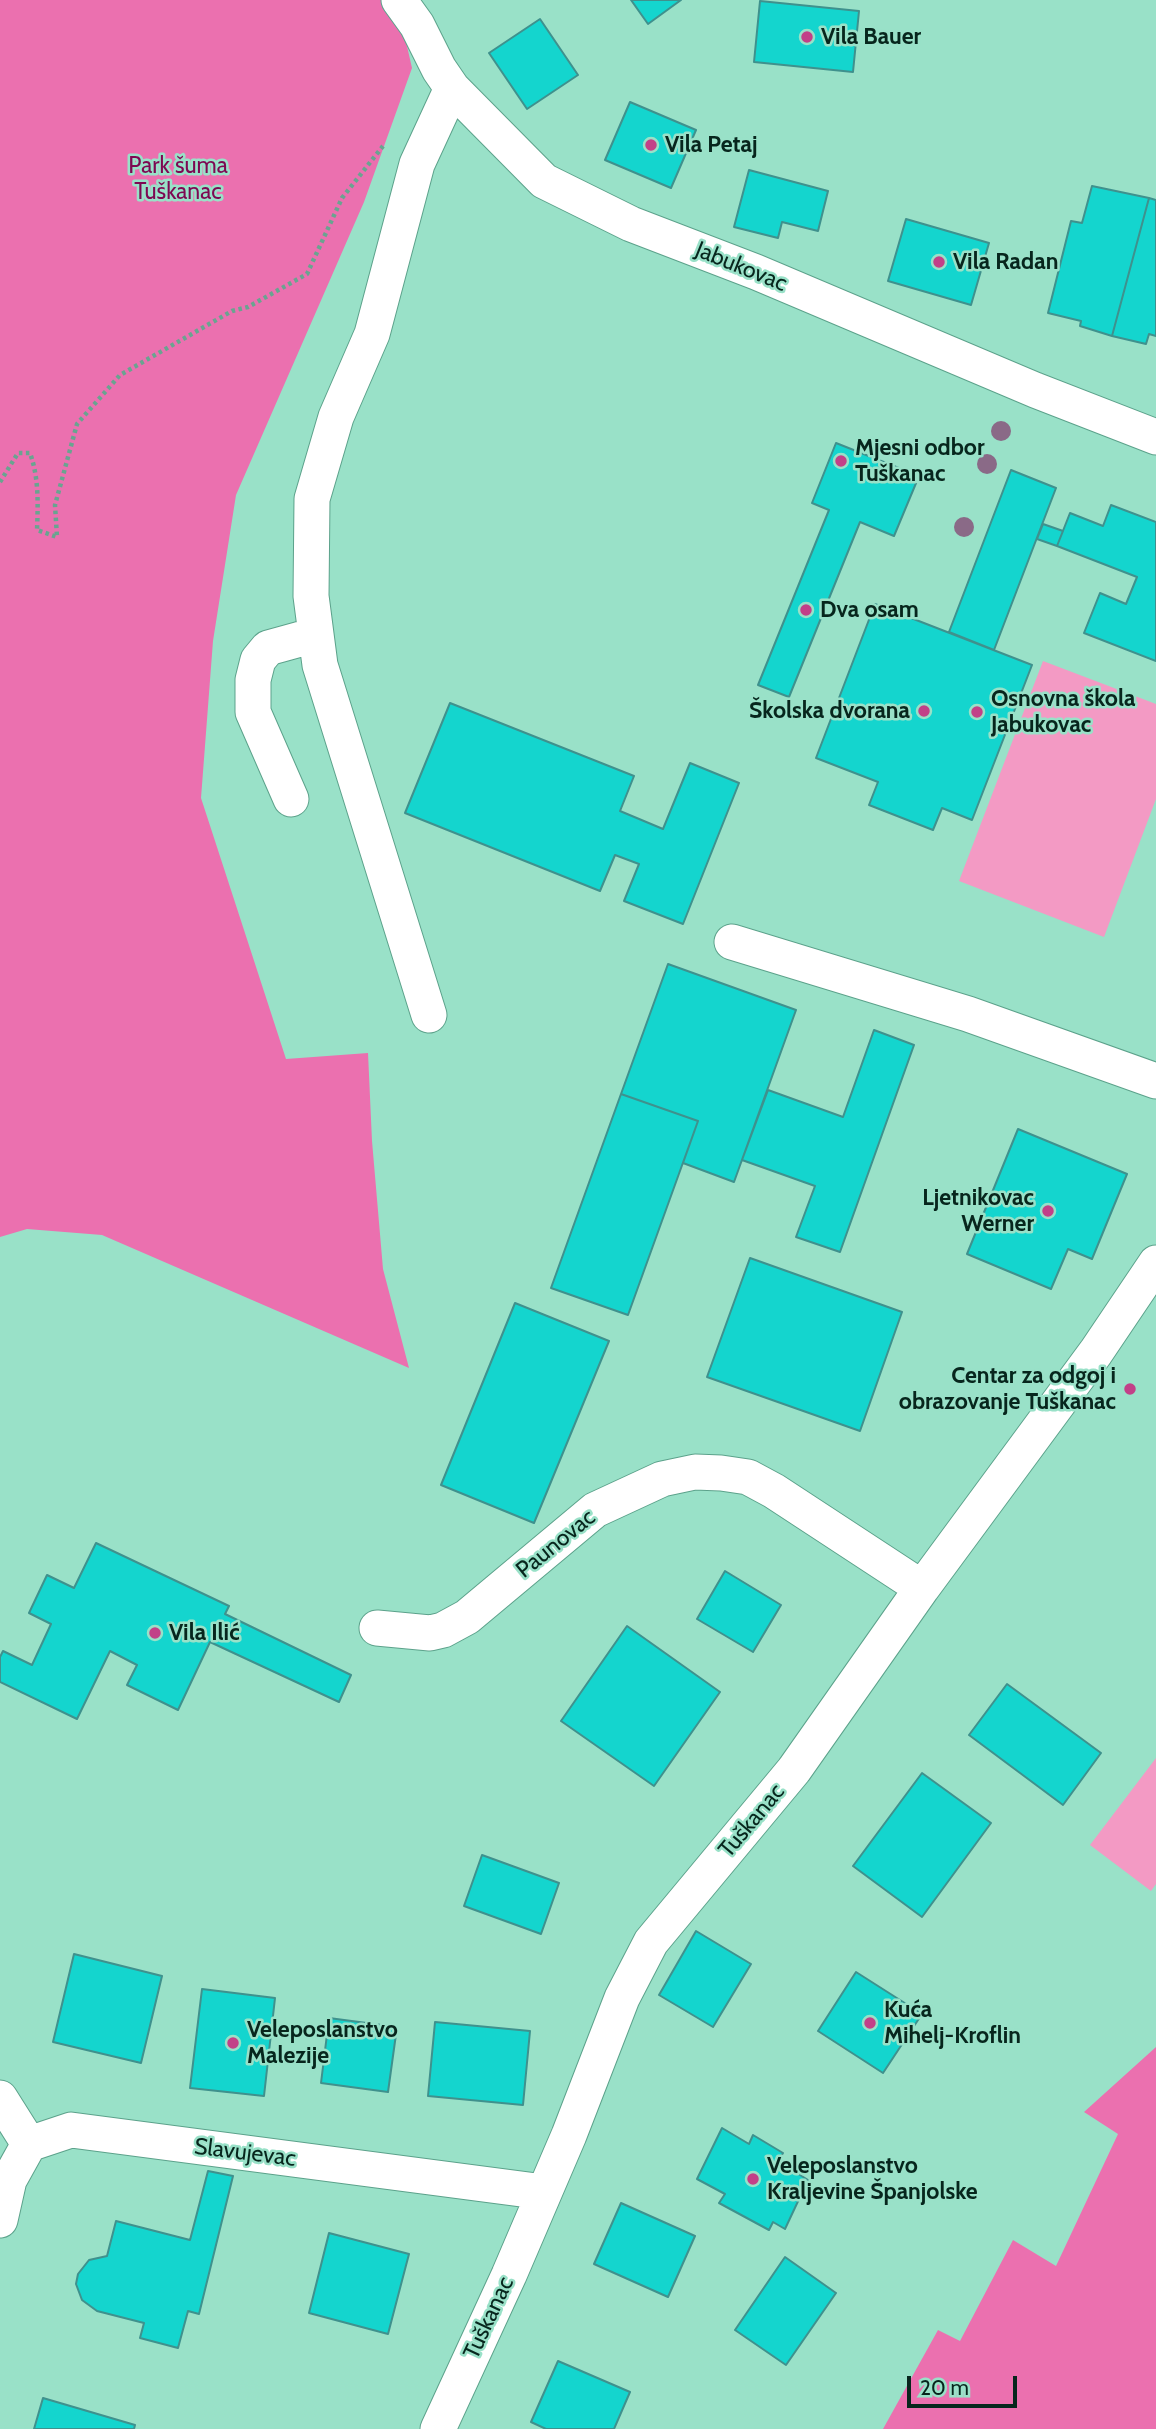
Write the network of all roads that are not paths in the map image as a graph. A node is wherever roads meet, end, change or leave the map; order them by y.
1 (399, 0) edge
2 (452, 88) junction
3 (1156, 436) edge
4 (315, 635) junction
5 (290, 799) dead end
6 (732, 942) dead end
7 (429, 1015) dead end
8 (1156, 1081) edge
9 (1156, 1263) edge
10 (922, 1588) junction
11 (377, 1628) dead end
12 (0, 2098) edge
13 (29, 2144) junction
14 (544, 2192) junction
15 (0, 2220) edge
16 (438, 2429) edge

1 - 2 street, Jabukovac
2 - 3 street, Jabukovac
2 - 4 street
4 - 5 street
4 - 7 street
6 - 8 street
9 - 10 street, Tuškanac
10 - 11 street, Paunovac
10 - 14 street, Tuškanac
12 - 13 street
13 - 14 street, Slavujevac
13 - 15 street
14 - 16 street, Tuškanac

